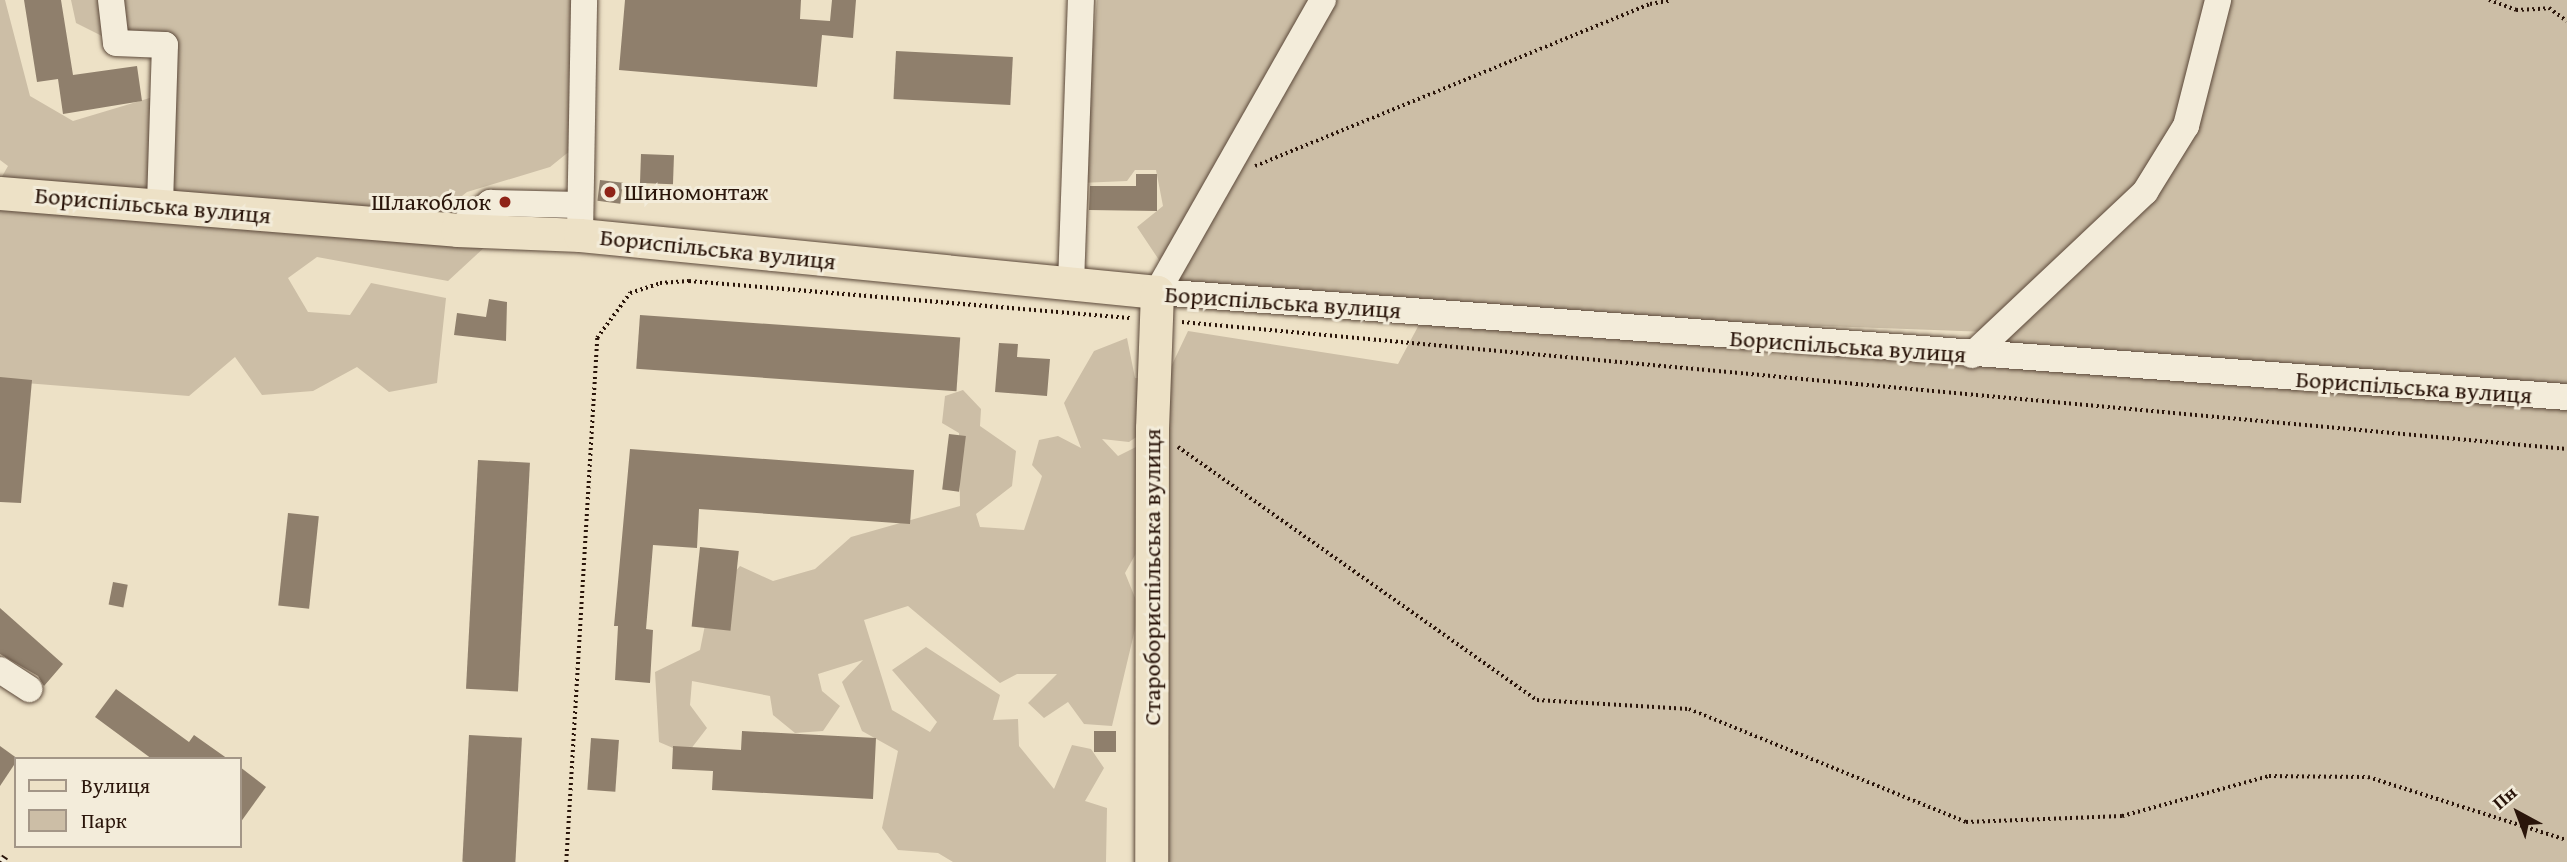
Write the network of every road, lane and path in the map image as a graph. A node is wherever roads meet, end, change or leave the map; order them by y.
1 (111, 0) edge
2 (584, 0) edge
3 (1081, 0) edge
4 (1323, 0) edge
5 (1672, 0) edge
6 (2218, 0) edge
7 (2489, 0) edge
8 (2567, 21) edge
9 (1221, 180) junction
10 (0, 192) edge
11 (160, 206) junction
12 (580, 220) junction
13 (1071, 284) junction
14 (1156, 306) junction
15 (1972, 355) junction
16 (2567, 397) edge
17 (1152, 428) junction
18 (2567, 449) edge
19 (0, 670) edge
20 (29, 689) dead end
21 (2567, 840) edge
22 (566, 862) edge
23 (1150, 862) edge

1 - 11 street
2 - 12 street
3 - 13 street
4 - 9 street
5 - 9 path
6 - 15 street
7 - 8 path
9 - 14 street
10 - 11 main road, Бориспільська вулиця
11 - 12 main road, Бориспільська вулиця
12 - 13 main road, Бориспільська вулиця
13 - 14 main road, Бориспільська вулиця
14 - 15 street, Бориспільська вулиця
14 - 17 main road, Старобориспільська вулиця
14 - 18 path
14 - 22 path
15 - 16 street, Бориспільська вулиця
17 - 21 path
17 - 23 main road, Старобориспільська вулиця
19 - 20 street

